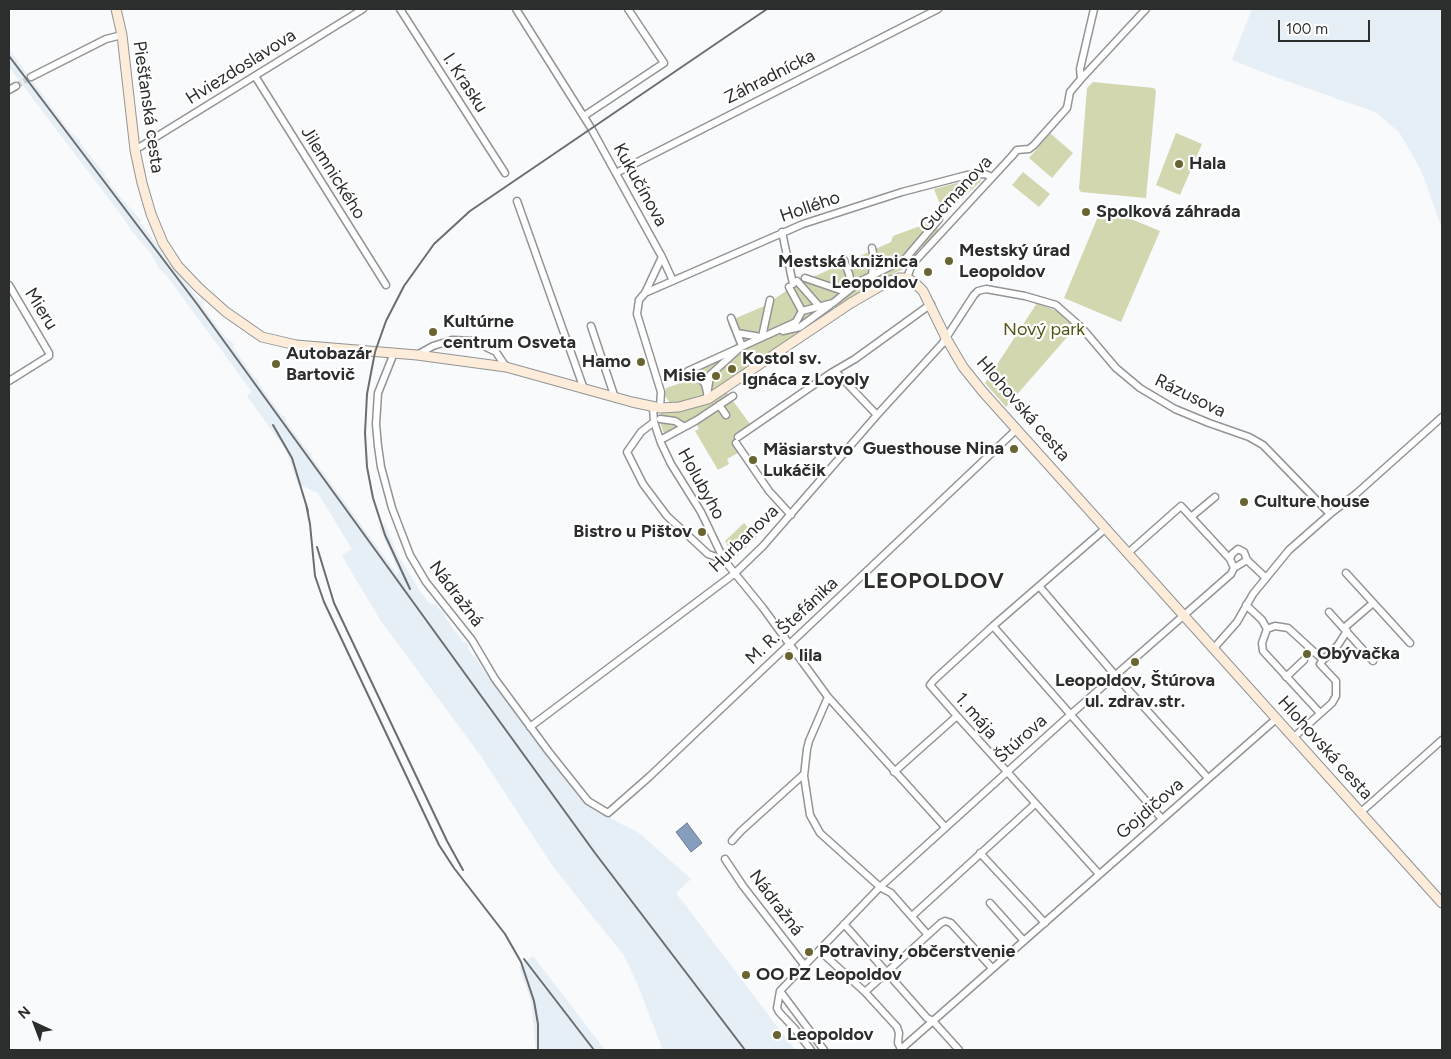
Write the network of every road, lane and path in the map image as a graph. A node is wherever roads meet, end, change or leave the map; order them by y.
1 (118, 9) edge
2 (363, 9) edge
3 (400, 9) edge
4 (516, 9) edge
5 (628, 9) edge
6 (938, 9) edge
7 (1094, 9) edge
8 (1146, 9) edge
9 (122, 35) junction
10 (255, 76) junction
11 (31, 77) tunnel mouth
12 (1081, 79) junction
13 (16, 86) tunnel mouth
14 (9, 90) edge
15 (584, 116) junction
16 (135, 150) junction
17 (505, 173) dead end
18 (616, 173) junction
19 (992, 177) junction
20 (517, 201) dead end
21 (939, 219) dead end
22 (782, 232) junction
23 (872, 248) dead end
24 (662, 257) junction
25 (844, 260) dead end
26 (872, 275) junction
27 (805, 278) dead end
28 (907, 278) junction
29 (673, 281) junction
30 (793, 284) junction
31 (9, 285) edge
32 (386, 285) dead end
33 (849, 290) junction
34 (645, 293) junction
35 (770, 300) dead end
36 (833, 303) junction
37 (930, 304) junction
38 (817, 307) junction
39 (802, 311) junction
40 (814, 316) junction
41 (731, 318) dead end
42 (591, 326) dead end
43 (800, 327) junction
44 (737, 334) junction
45 (762, 337) junction
46 (946, 338) junction
47 (742, 346) junction
48 (394, 354) junction
49 (417, 355) junction
50 (506, 368) junction
51 (835, 371) junction
52 (695, 372) junction
53 (710, 375) junction
54 (9, 380) edge
55 (584, 389) junction
56 (733, 396) dead end
57 (615, 398) junction
58 (709, 401) dead end
59 (656, 407) junction
60 (716, 407) junction
61 (726, 415) dead end
62 (877, 415) junction
63 (1442, 417) edge
64 (657, 420) junction
65 (684, 426) junction
66 (1017, 429) junction
67 (664, 438) dead end
68 (1215, 497) dead end
69 (1330, 514) junction
70 (791, 515) junction
71 (1191, 517) junction
72 (1106, 528) junction
73 (1128, 552) junction
74 (1230, 559) junction
75 (724, 560) junction
76 (1247, 560) junction
77 (1234, 568) junction
78 (1346, 573) dead end
79 (734, 574) junction
80 (1266, 578) junction
81 (1039, 586) junction
82 (1373, 603) junction
83 (1246, 605) junction
84 (1329, 612) dead end
85 (1184, 615) junction
86 (993, 626) junction
87 (1267, 629) junction
88 (1345, 630) junction
89 (1410, 643) dead end
90 (790, 644) junction
91 (1214, 648) junction
92 (1304, 660) dead end
93 (1323, 660) junction
94 (1373, 661) dead end
95 (1115, 675) junction
96 (1286, 677) junction
97 (828, 697) junction
98 (1320, 713) junction
99 (1070, 715) junction
100 (956, 716) junction
101 (1276, 719) junction
102 (530, 727) junction
103 (1294, 737) junction
104 (1442, 740) edge
105 (894, 772) junction
106 (1007, 773) junction
107 (804, 774) junction
108 (1208, 778) junction
109 (1035, 804) junction
110 (1361, 812) junction
111 (608, 813) joint
112 (1162, 819) junction
113 (945, 827) junction
114 (732, 841) dead end
115 (980, 853) junction
116 (725, 858) dead end
117 (1099, 874) junction
118 (880, 887) junction
119 (990, 902) dead end
120 (1442, 903) edge
121 (912, 916) junction
122 (1045, 923) junction
123 (844, 924) junction
124 (928, 935) junction
125 (1024, 941) junction
126 (820, 951) junction
127 (805, 966) junction
128 (992, 968) junction
129 (887, 973) junction
130 (780, 991) junction
131 (866, 992) junction
132 (933, 1021) junction
133 (811, 1050) edge
134 (824, 1050) edge
135 (900, 1050) edge
136 (959, 1050) edge

1 - 9 street, Piešťanská cesta
2 - 10 street, Hviezdoslavova
3 - 17 street, I. Krasku
4 - 15 street
5 - 15 street
6 - 18 street, Záhradnícka
7 - 12 street, Gucmanova
8 - 12 street, Gucmanova
9 - 11 street
9 - 16 street, Piešťanská cesta
10 - 16 street, Hviezdoslavova
10 - 32 street, Jilemnického
12 - 19 street, Gucmanova
13 - 14 street
15 - 18 street, Kukučínova
16 - 48 street, Piešťanská cesta
18 - 24 street, Kukučínova
19 - 22 street, Hollého
19 - 28 street, Gucmanova
20 - 55 street
21 - 26 street
22 - 29 street, Hollého
22 - 30 street
23 - 26 street
24 - 29 street, Kukučínova
24 - 34 street
25 - 33 street
26 - 33 street
27 - 33 street
28 - 37 street, Hlohovská cesta
28 - 59 street, Piešťanská cesta
29 - 34 street, Hollého
30 - 38 street
30 - 39 street
31 - 54 street, Mieru
33 - 36 street
34 - 59 street, Holubyho
35 - 45 street
36 - 38 street
36 - 40 street
37 - 46 street, Hlohovská cesta
37 - 51 street
38 - 39 street
38 - 40 street
39 - 43 street
40 - 43 street
41 - 44 street
42 - 57 street
43 - 45 street
44 - 45 street
44 - 47 street
45 - 47 street
46 - 62 street, Hurbanova
46 - 66 street, Hlohovská cesta
46 - 69 street, Rázusova
47 - 52 street
47 - 53 street
48 - 49 street, Piešťanská cesta
48 - 102 street, Nádražná
49 - 50 street, Piešťanská cesta
49 - 50 street, Piešťanská cesta
50 - 55 street, Piešťanská cesta
51 - 62 street
51 - 70 street
52 - 53 street
52 - 53 street
55 - 57 street, Piešťanská cesta
56 - 60 street
57 - 59 street, Piešťanská cesta
58 - 60 street
59 - 64 street, Holubyho
60 - 61 street
60 - 65 street
62 - 70 street, Hurbanova
63 - 69 street
64 - 65 street
64 - 75 street, Holubyho
64 - 75 street, Holubyho
65 - 67 street
66 - 72 street, Hlohovská cesta
66 - 90 street, M. R. Štefánika
68 - 71 street
69 - 80 street
70 - 79 street, Hurbanova
71 - 73 street
71 - 74 street
72 - 73 street, Hlohovská cesta
72 - 81 street, 1. mája
73 - 85 street, Hlohovská cesta
74 - 76 street
74 - 77 street
75 - 79 street, Holubyho
76 - 77 street
76 - 80 street
77 - 85 street
78 - 82 street
79 - 90 street, Holubyho
79 - 102 street, Hurbanova
80 - 83 street
81 - 86 street, 1. mája
81 - 95 street
82 - 88 street
82 - 89 street
83 - 87 street
83 - 91 street
84 - 88 street
85 - 91 street, Hlohovská cesta
85 - 95 street, Štúrova
86 - 99 street
86 - 100 street, 1. mája
87 - 93 street
87 - 96 street
88 - 93 street
88 - 94 street
90 - 97 street, Holubyho
90 - 111 street, M. R. Štefánika
91 - 101 street, Hlohovská cesta
92 - 96 street
93 - 98 street
95 - 99 street, Štúrova
95 - 108 street
96 - 98 street
97 - 105 street, Holubyho
97 - 107 street
98 - 103 street
99 - 106 street, Štúrova
99 - 112 street
100 - 105 street
100 - 106 street, 1. mája
101 - 103 street, Hlohovská cesta
101 - 108 street, Gojdičova
102 - 111 street, Nádražná
103 - 110 street, Hlohovská cesta
104 - 110 street
105 - 113 street, Holubyho
106 - 109 street, 1. mája
106 - 113 street, Štúrova
107 - 114 street
107 - 118 street
108 - 112 street, Gojdičova
109 - 115 street
109 - 117 street, 1. mája
110 - 120 street, Hlohovská cesta
112 - 117 street, Gojdičova
113 - 118 street, Štúrova
115 - 121 street
115 - 122 street
116 - 127 street, Nádražná
117 - 122 street, Gojdičova
118 - 121 street
118 - 123 street, Štúrova
119 - 125 street
121 - 124 street
122 - 125 street, Gojdičova
123 - 126 street, Štúrova
123 - 129 street
124 - 128 street
124 - 129 street
125 - 128 street, Gojdičova
126 - 127 street, Štúrova
126 - 131 street
127 - 130 street, Štúrova
128 - 132 street, Gojdičova
129 - 131 street
129 - 132 street
130 - 133 street
130 - 134 street
131 - 135 street
132 - 135 street, Gojdičova
132 - 136 street

